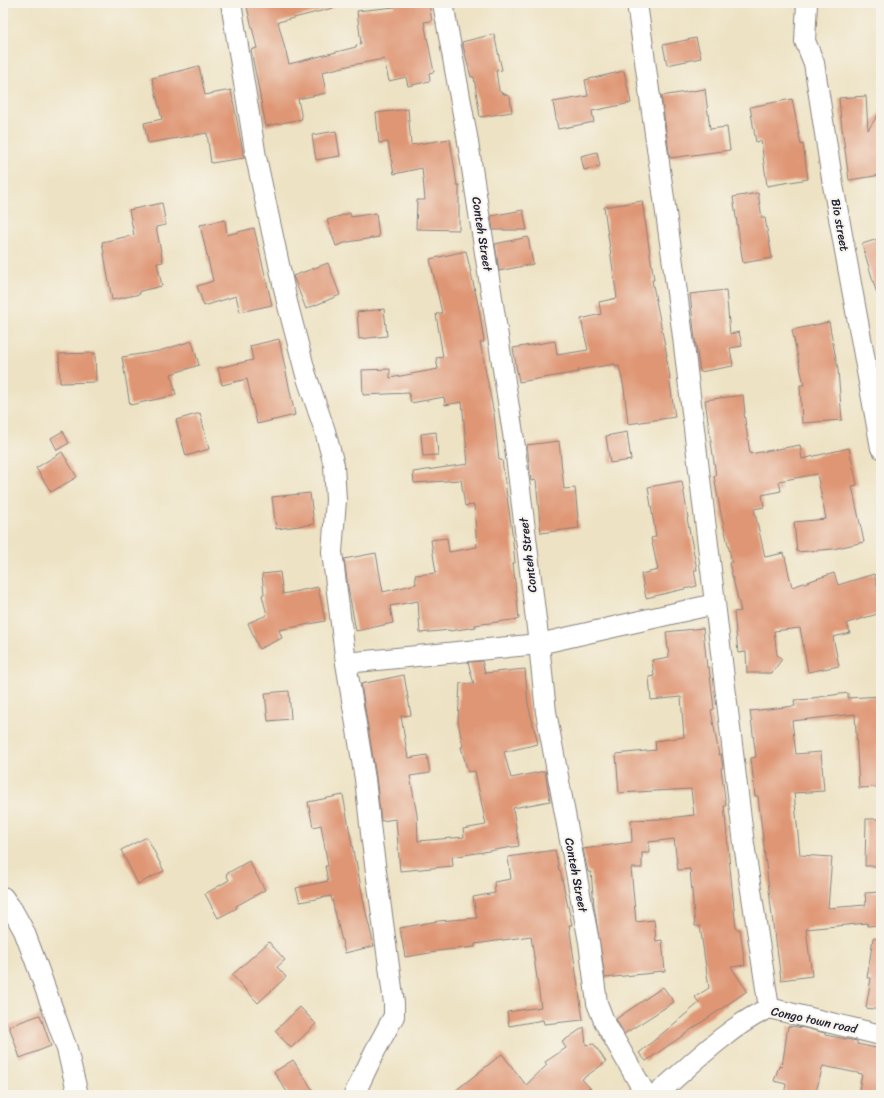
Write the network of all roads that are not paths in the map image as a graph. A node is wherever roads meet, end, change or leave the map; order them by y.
1 (231, 3) edge
2 (443, 3) edge
3 (637, 3) edge
4 (807, 3) edge
5 (881, 448) edge
6 (715, 604) junction
7 (539, 644) junction
8 (346, 663) junction
9 (3, 897) edge
10 (769, 1008) junction
11 (881, 1035) edge
12 (78, 1095) edge
13 (354, 1095) edge
14 (646, 1095) edge
15 (656, 1095) edge

1 - 8 street
2 - 7 street, Conteh Street
3 - 6 street
4 - 5 street, Bio street
6 - 7 street
6 - 10 street
7 - 8 street
7 - 14 street, Conteh Street
8 - 13 street
9 - 12 street
10 - 11 street, Congo town road
10 - 15 street, Congo town road

